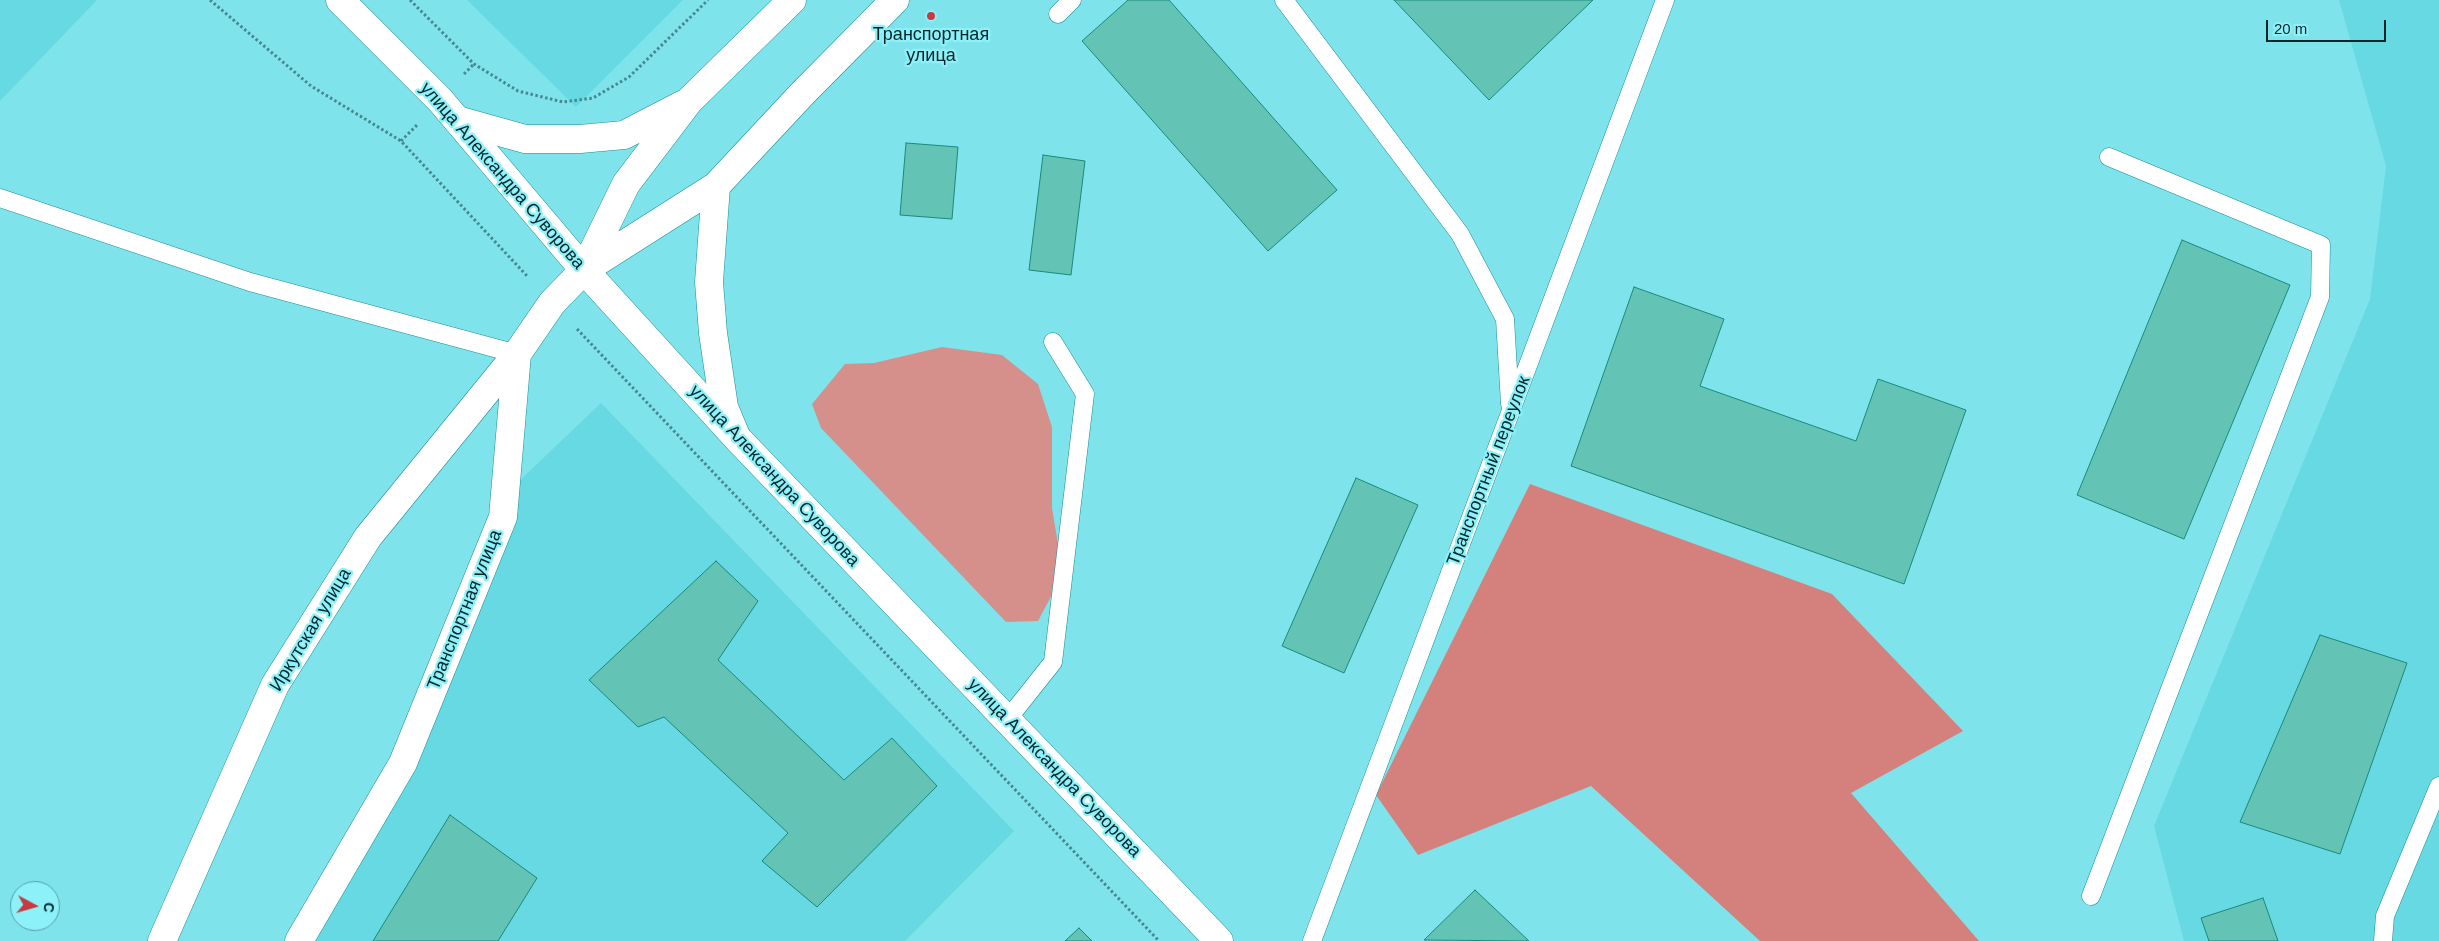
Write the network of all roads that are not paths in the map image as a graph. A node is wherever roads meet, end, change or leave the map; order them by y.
1 (340, 0) edge
2 (792, 0) edge
3 (895, 0) edge
4 (1072, 0) edge
5 (1284, 0) edge
6 (1665, 0) edge
7 (1058, 14) dead end
8 (689, 101) junction
9 (457, 120) junction
10 (2109, 156) dead end
11 (716, 186) junction
12 (0, 198) edge
13 (584, 270) junction
14 (1052, 342) dead end
15 (517, 354) junction
16 (1511, 412) junction
17 (737, 438) junction
18 (1007, 720) junction
19 (2439, 786) edge
20 (2091, 896) dead end
21 (162, 941) edge
22 (299, 941) edge
23 (1219, 941) edge
24 (1312, 941) edge
25 (2383, 941) edge

1 - 9 main road, улица Александра Суворова
2 - 8 main road, Транспортная улица
3 - 11 main road, Транспортная улица
4 - 7 lane
5 - 16 lane
6 - 16 lane, Транспортный переулок
8 - 9 main road, Транспортная улица
8 - 13 main road, Транспортная улица
9 - 13 main road, улица Александра Суворова
10 - 20 lane
11 - 13 main road, Транспортная улица
11 - 17 main road
12 - 15 lane
13 - 15 main road, Транспортная улица
13 - 17 main road, улица Александра Суворова
14 - 18 lane
15 - 21 main road, Иркутская улица
15 - 22 main road, Транспортная улица
16 - 24 lane, Транспортный переулок
17 - 18 main road, улица Александра Суворова
18 - 23 main road, улица Александра Суворова
19 - 25 lane

